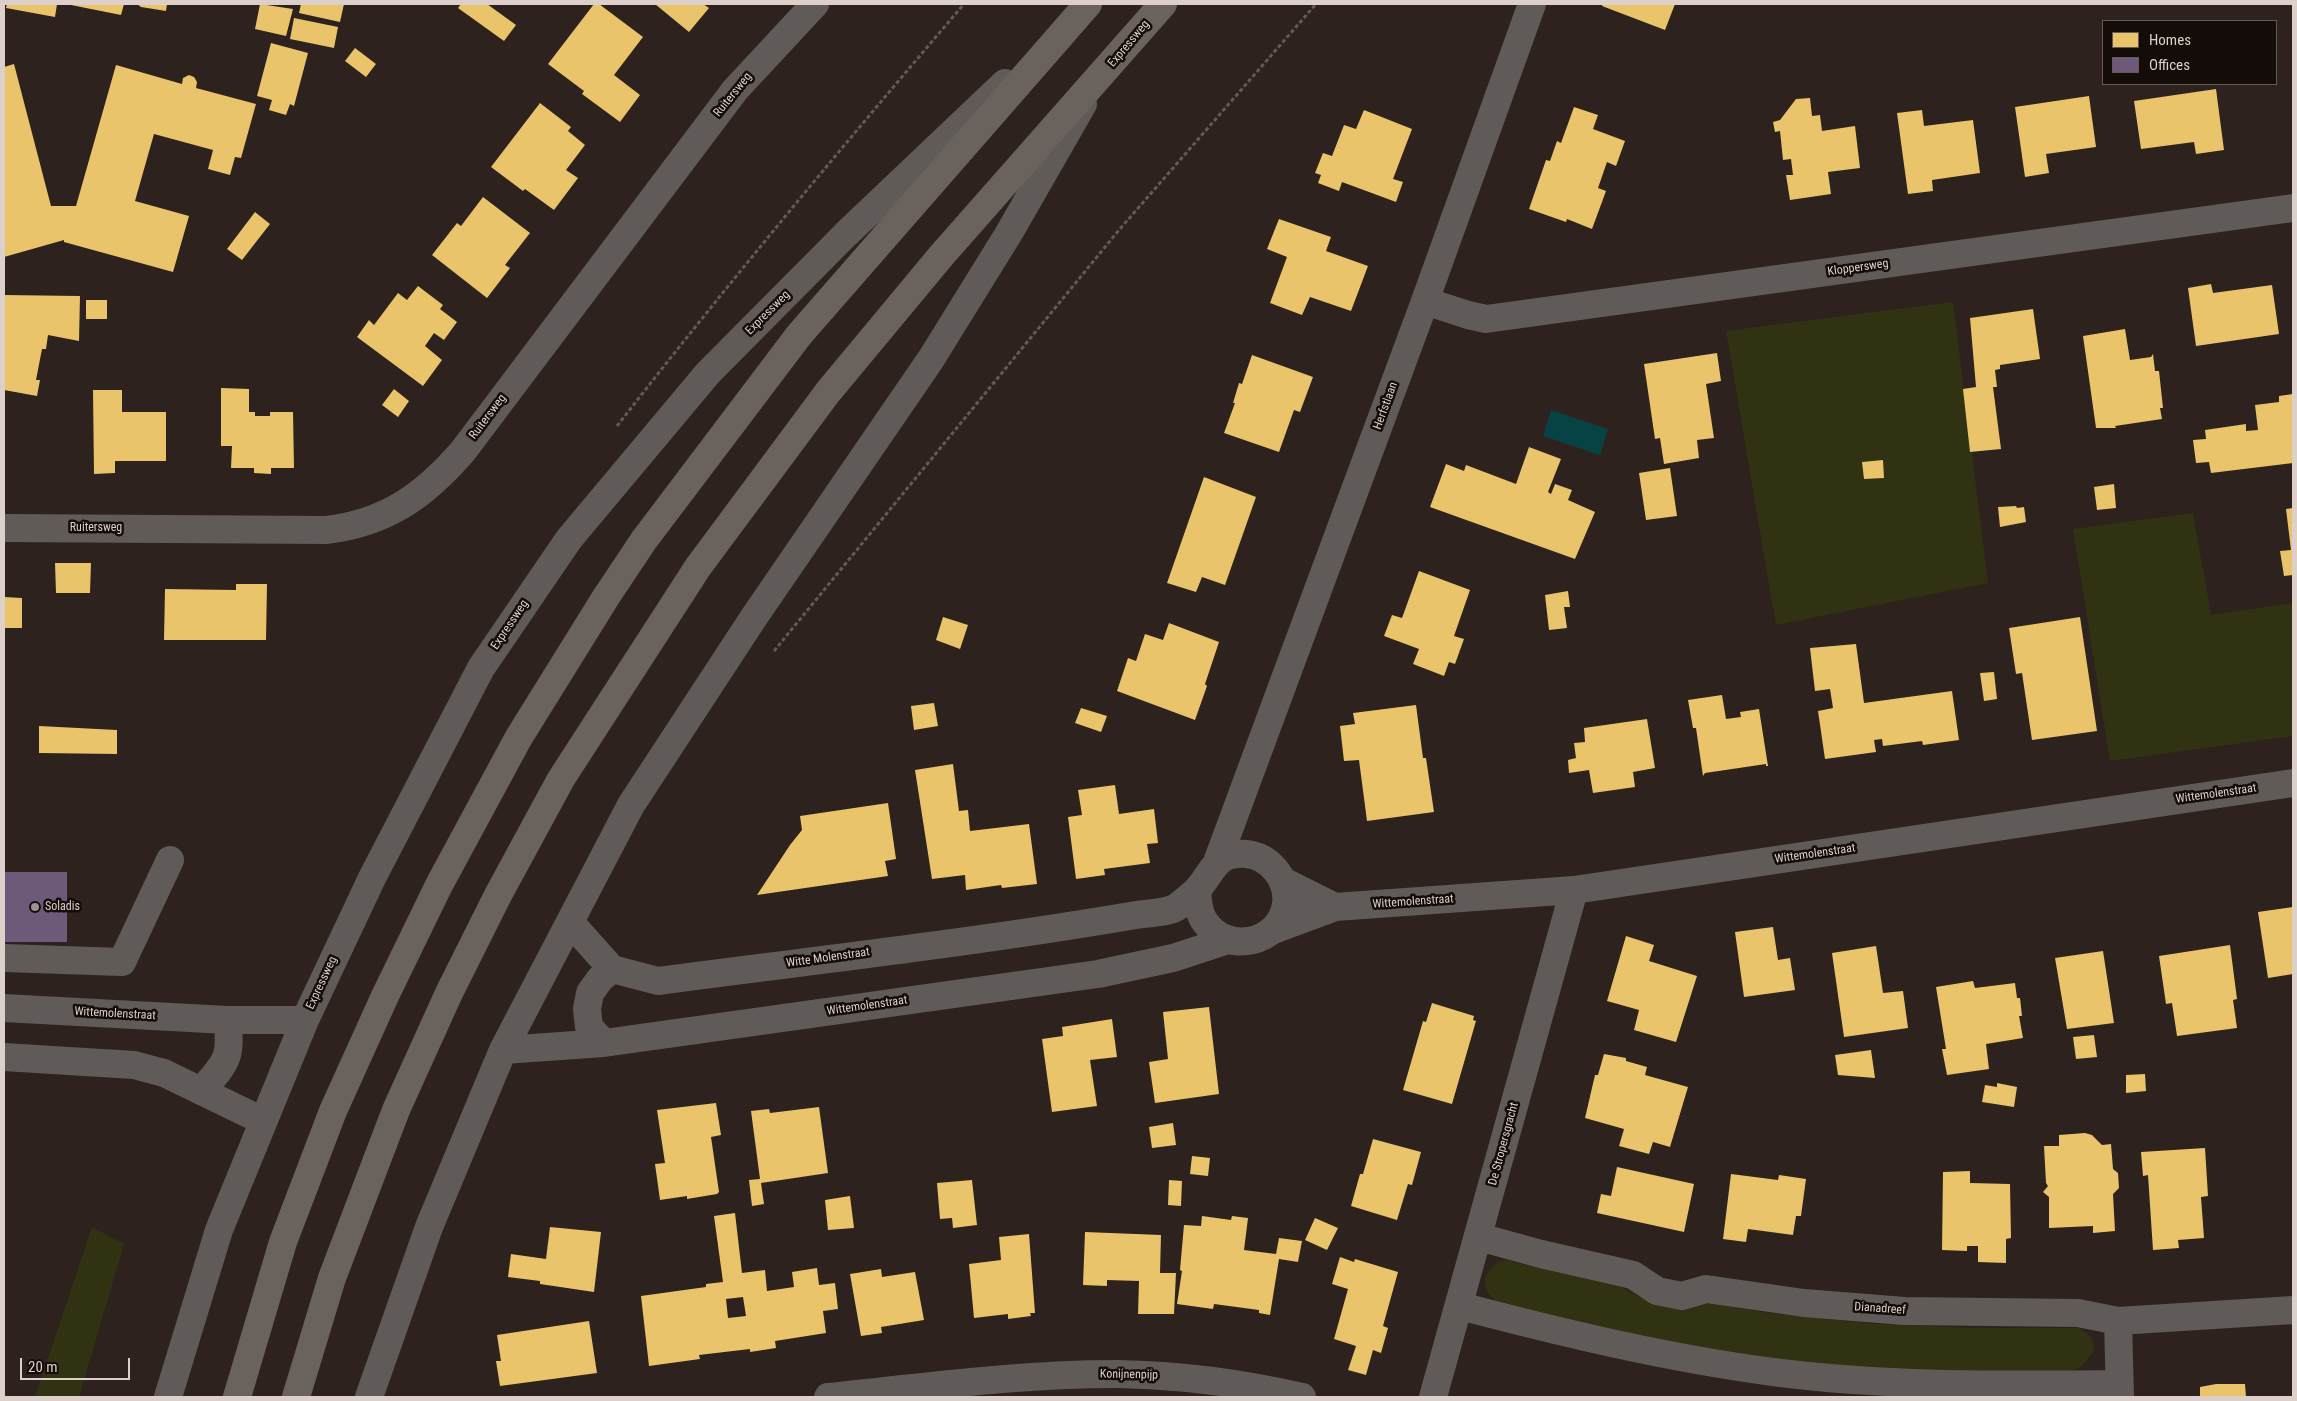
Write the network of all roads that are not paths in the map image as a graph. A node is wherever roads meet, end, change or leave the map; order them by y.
1 (814, 4) edge
2 (1163, 4) edge
3 (1532, 4) edge
4 (1087, 5) edge
5 (1094, 85) junction
6 (2293, 208) edge
7 (1425, 301) junction
8 (4, 528) edge
9 (2293, 783) edge
10 (1238, 808) junction
11 (1262, 859) junction
12 (170, 860) dead end
13 (1217, 862) junction
14 (1283, 881) junction
15 (1196, 890) junction
16 (1574, 890) junction
17 (1335, 908) junction
18 (1273, 930) junction
19 (577, 931) junction
20 (1228, 940) junction
21 (4, 958) edge
22 (612, 969) junction
23 (4, 1008) edge
24 (227, 1020) junction
25 (305, 1020) junction
26 (604, 1043) junction
27 (503, 1050) junction
28 (4, 1057) edge
29 (201, 1091) junction
30 (263, 1121) junction
31 (1479, 1237) junction
32 (1460, 1306) junction
33 (2293, 1310) edge
34 (2118, 1321) junction
35 (953, 1390) edge
36 (2120, 1391) edge
37 (168, 1397) edge
38 (237, 1397) edge
39 (296, 1397) edge
40 (369, 1397) edge
41 (828, 1397) edge
42 (1302, 1397) edge
43 (1433, 1397) edge

1 - 8 street, Ruitersweg
2 - 5 highway, Expressweg
3 - 7 street, Herfstlaan
4 - 25 street, Expressweg
4 - 38 highway, Expressweg
5 - 19 street, Expressweg
5 - 39 highway, Expressweg
6 - 7 street, Kloppersweg
7 - 10 street, Herfstlaan
9 - 16 street, Wittemolenstraat
10 - 11 street
10 - 13 street, Herfstlaan
11 - 13 street
11 - 14 street
12 - 21 street
13 - 15 street
14 - 17 street
14 - 18 street
15 - 20 street
15 - 22 street, Witte Molenstraat
16 - 17 street, Wittemolenstraat
16 - 31 street, De Stropersgracht
17 - 18 street, Wittemolenstraat
18 - 20 street
19 - 22 street
19 - 27 street, Expressweg
20 - 26 street, Wittemolenstraat
22 - 26 street
23 - 24 street, Wittemolenstraat
24 - 25 street, Wittemolenstraat
24 - 29 street
25 - 30 street, Expressweg
26 - 27 street, Wittemolenstraat
27 - 40 street, Expressweg
28 - 29 street
29 - 30 street
30 - 37 street, Expressweg
31 - 32 street, De Stropersgracht
31 - 34 street, Dianadreef
32 - 36 street
32 - 43 street, De Stropersgracht
33 - 34 street, Dianadreef
34 - 36 street
35 - 41 street, Konijnenpijp
35 - 42 street, Konijnenpijp

